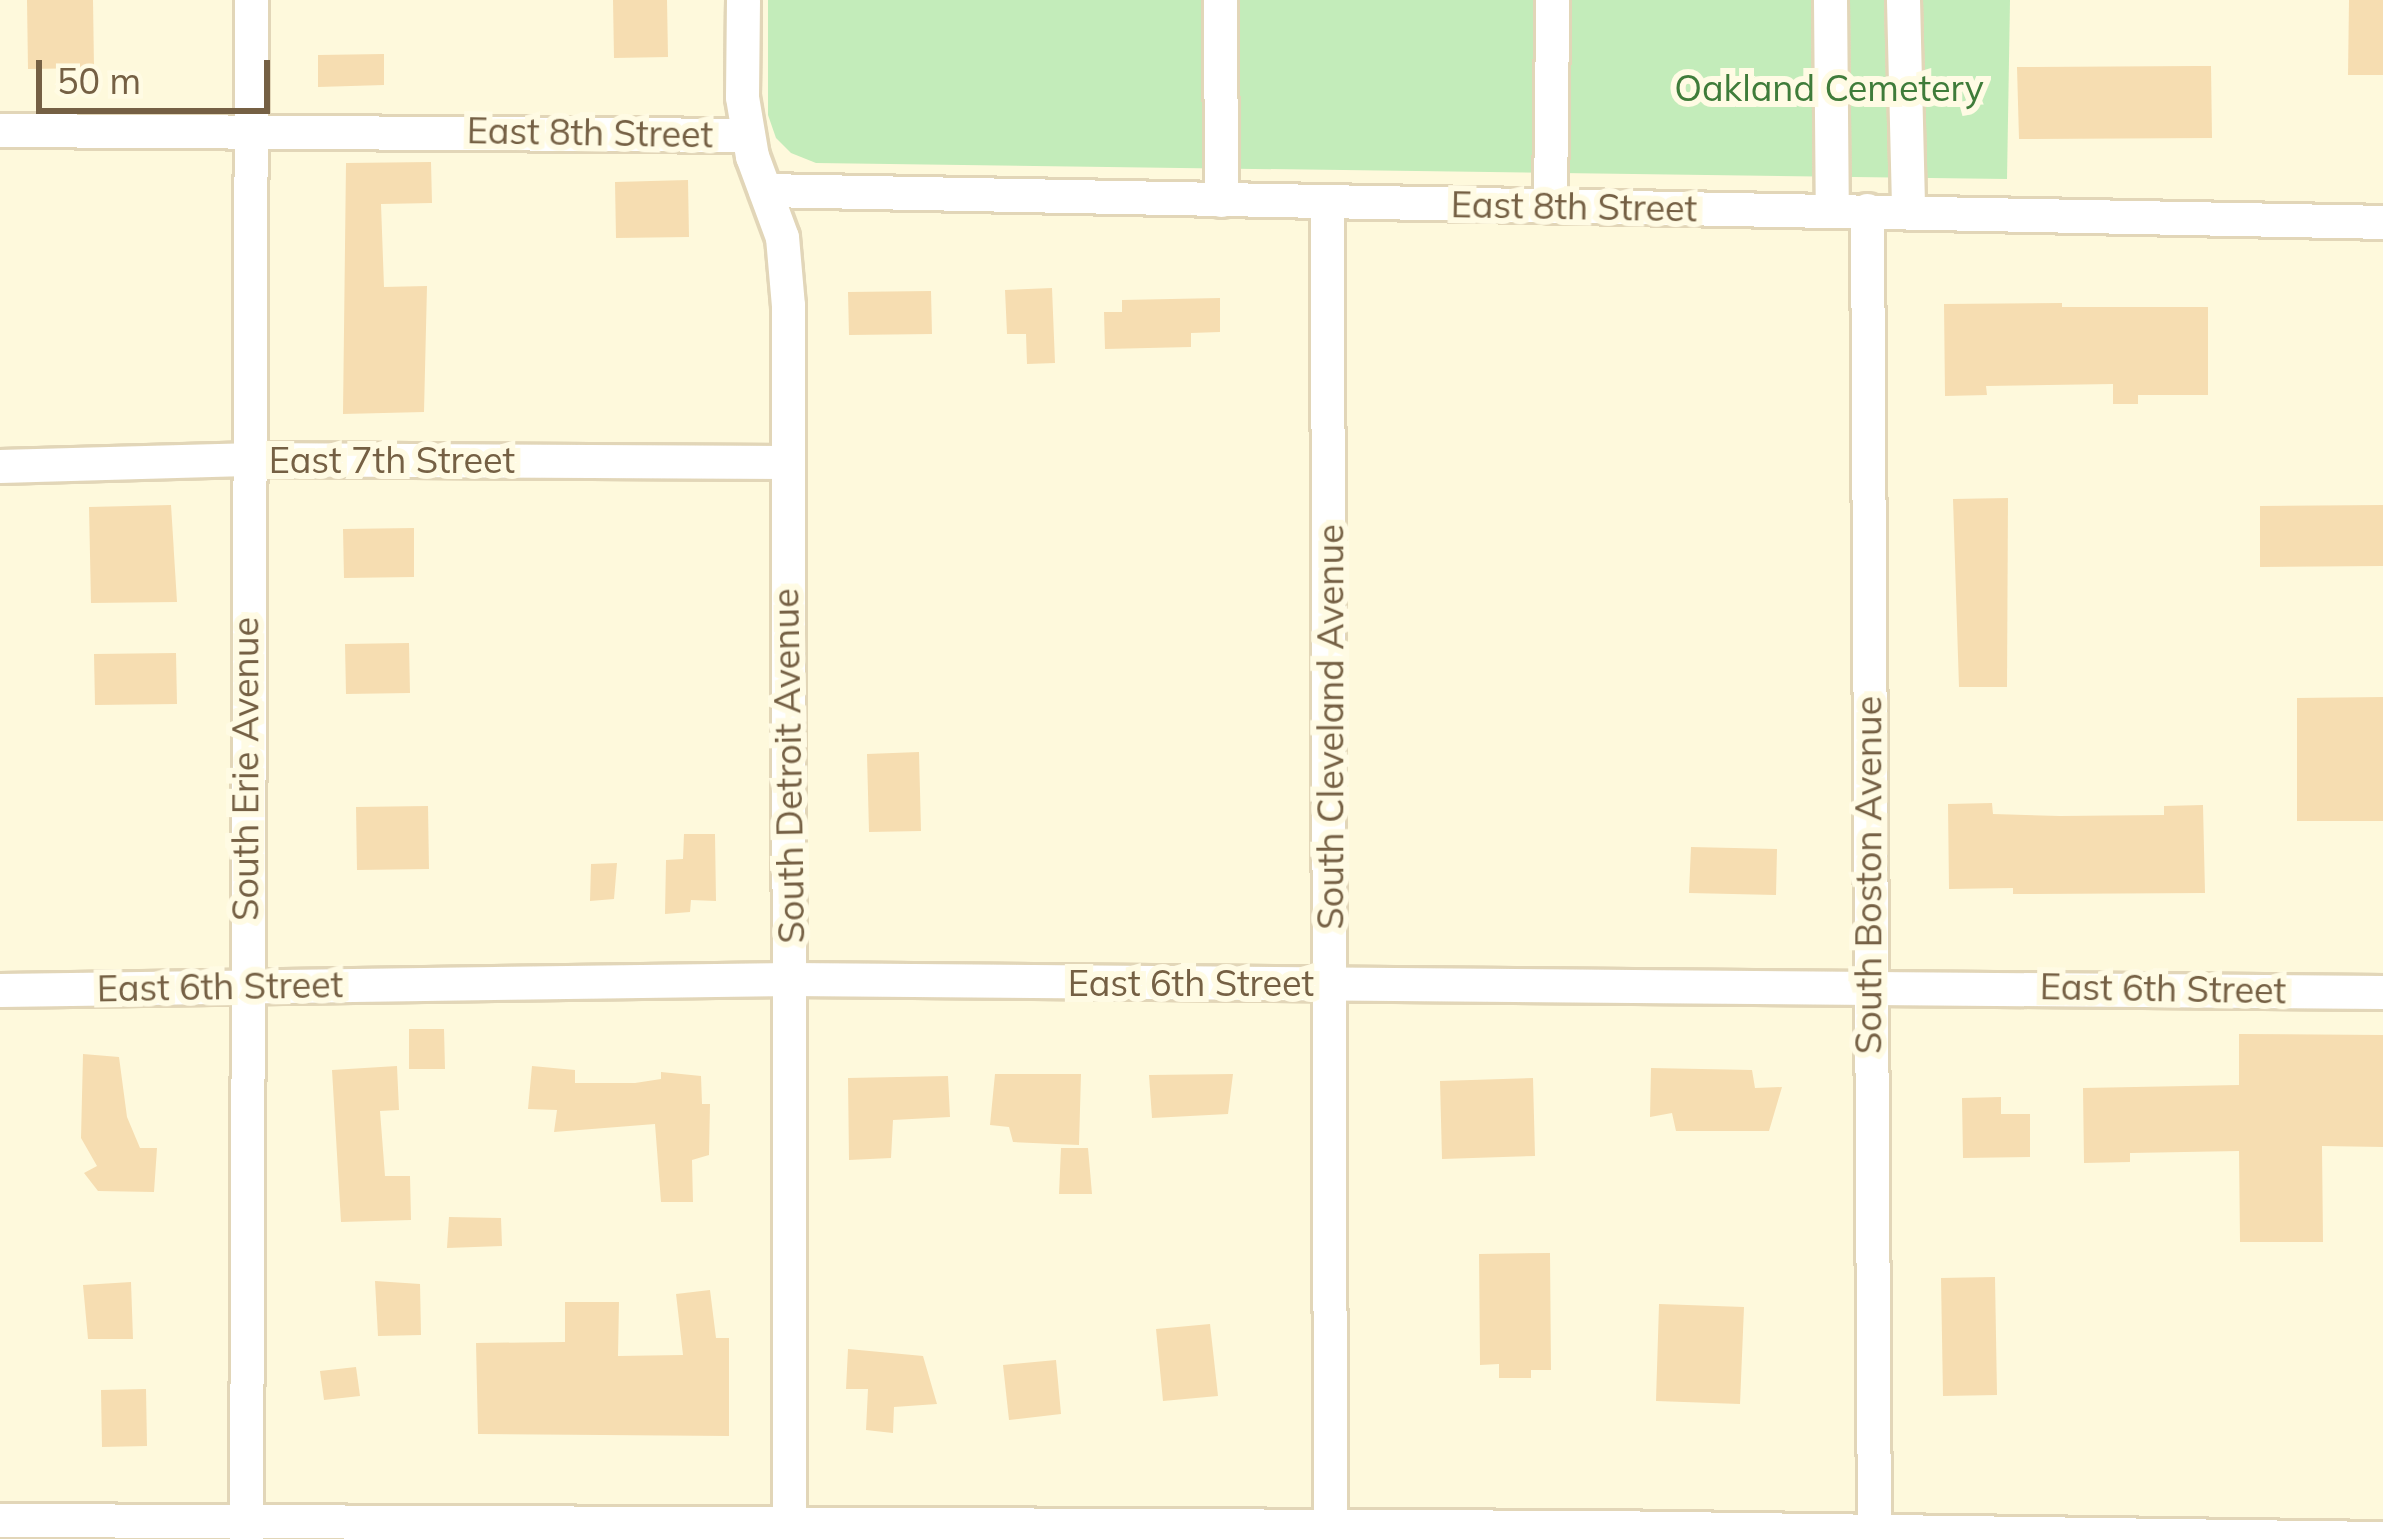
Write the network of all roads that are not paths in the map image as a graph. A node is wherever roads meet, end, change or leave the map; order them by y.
1 (251, 0) edge
2 (742, 0) edge
3 (1220, 0) edge
4 (1552, 0) edge
5 (1830, 0) edge
6 (1904, 0) edge
7 (0, 130) edge
8 (251, 130) junction
9 (748, 135) junction
10 (765, 190) junction
11 (1221, 200) junction
12 (1328, 202) junction
13 (1550, 206) junction
14 (1832, 210) junction
15 (1867, 210) junction
16 (1909, 212) junction
17 (2383, 222) edge
18 (246, 459) junction
19 (785, 462) junction
20 (0, 466) edge
21 (790, 979) junction
22 (1332, 984) junction
23 (1868, 984) junction
24 (244, 985) junction
25 (0, 990) edge
26 (2383, 992) edge
27 (0, 1520) edge
28 (246, 1529) edge
29 (789, 1532) edge
30 (1330, 1533) edge
31 (1874, 1535) edge
32 (2214, 1537) edge
33 (2383, 1538) edge

1 - 8 street, South Erie Avenue
2 - 9 street, South Detroit Avenue
3 - 11 street
4 - 13 street
5 - 14 street
6 - 16 street
7 - 8 street, East 8th Street
8 - 9 street, East 8th Street
8 - 18 street, South Erie Avenue
9 - 10 street, South Detroit Avenue
10 - 11 street, East 8th Street
10 - 19 street, South Detroit Avenue
11 - 12 street, East 8th Street
12 - 13 street, East 8th Street
12 - 22 street, South Cleveland Avenue
13 - 14 street, East 8th Street
14 - 15 street, East 8th Street
15 - 16 street, East 8th Street
15 - 23 street, South Boston Avenue
16 - 17 street, East 8th Street
18 - 19 street, East 7th Street
18 - 20 street, East 7th Street
18 - 24 street, South Erie Avenue
19 - 21 street, South Detroit Avenue
21 - 22 street, East 6th Street
21 - 24 street, East 6th Street
21 - 29 street, South Detroit Avenue
22 - 23 street, East 6th Street
22 - 30 street, South Cleveland Avenue
23 - 26 street, East 6th Street
23 - 31 street, South Boston Avenue
24 - 25 street, East 6th Street
24 - 28 street, South Erie Avenue
27 - 28 street
28 - 29 street
29 - 30 street
30 - 31 street
31 - 32 street
32 - 33 street

